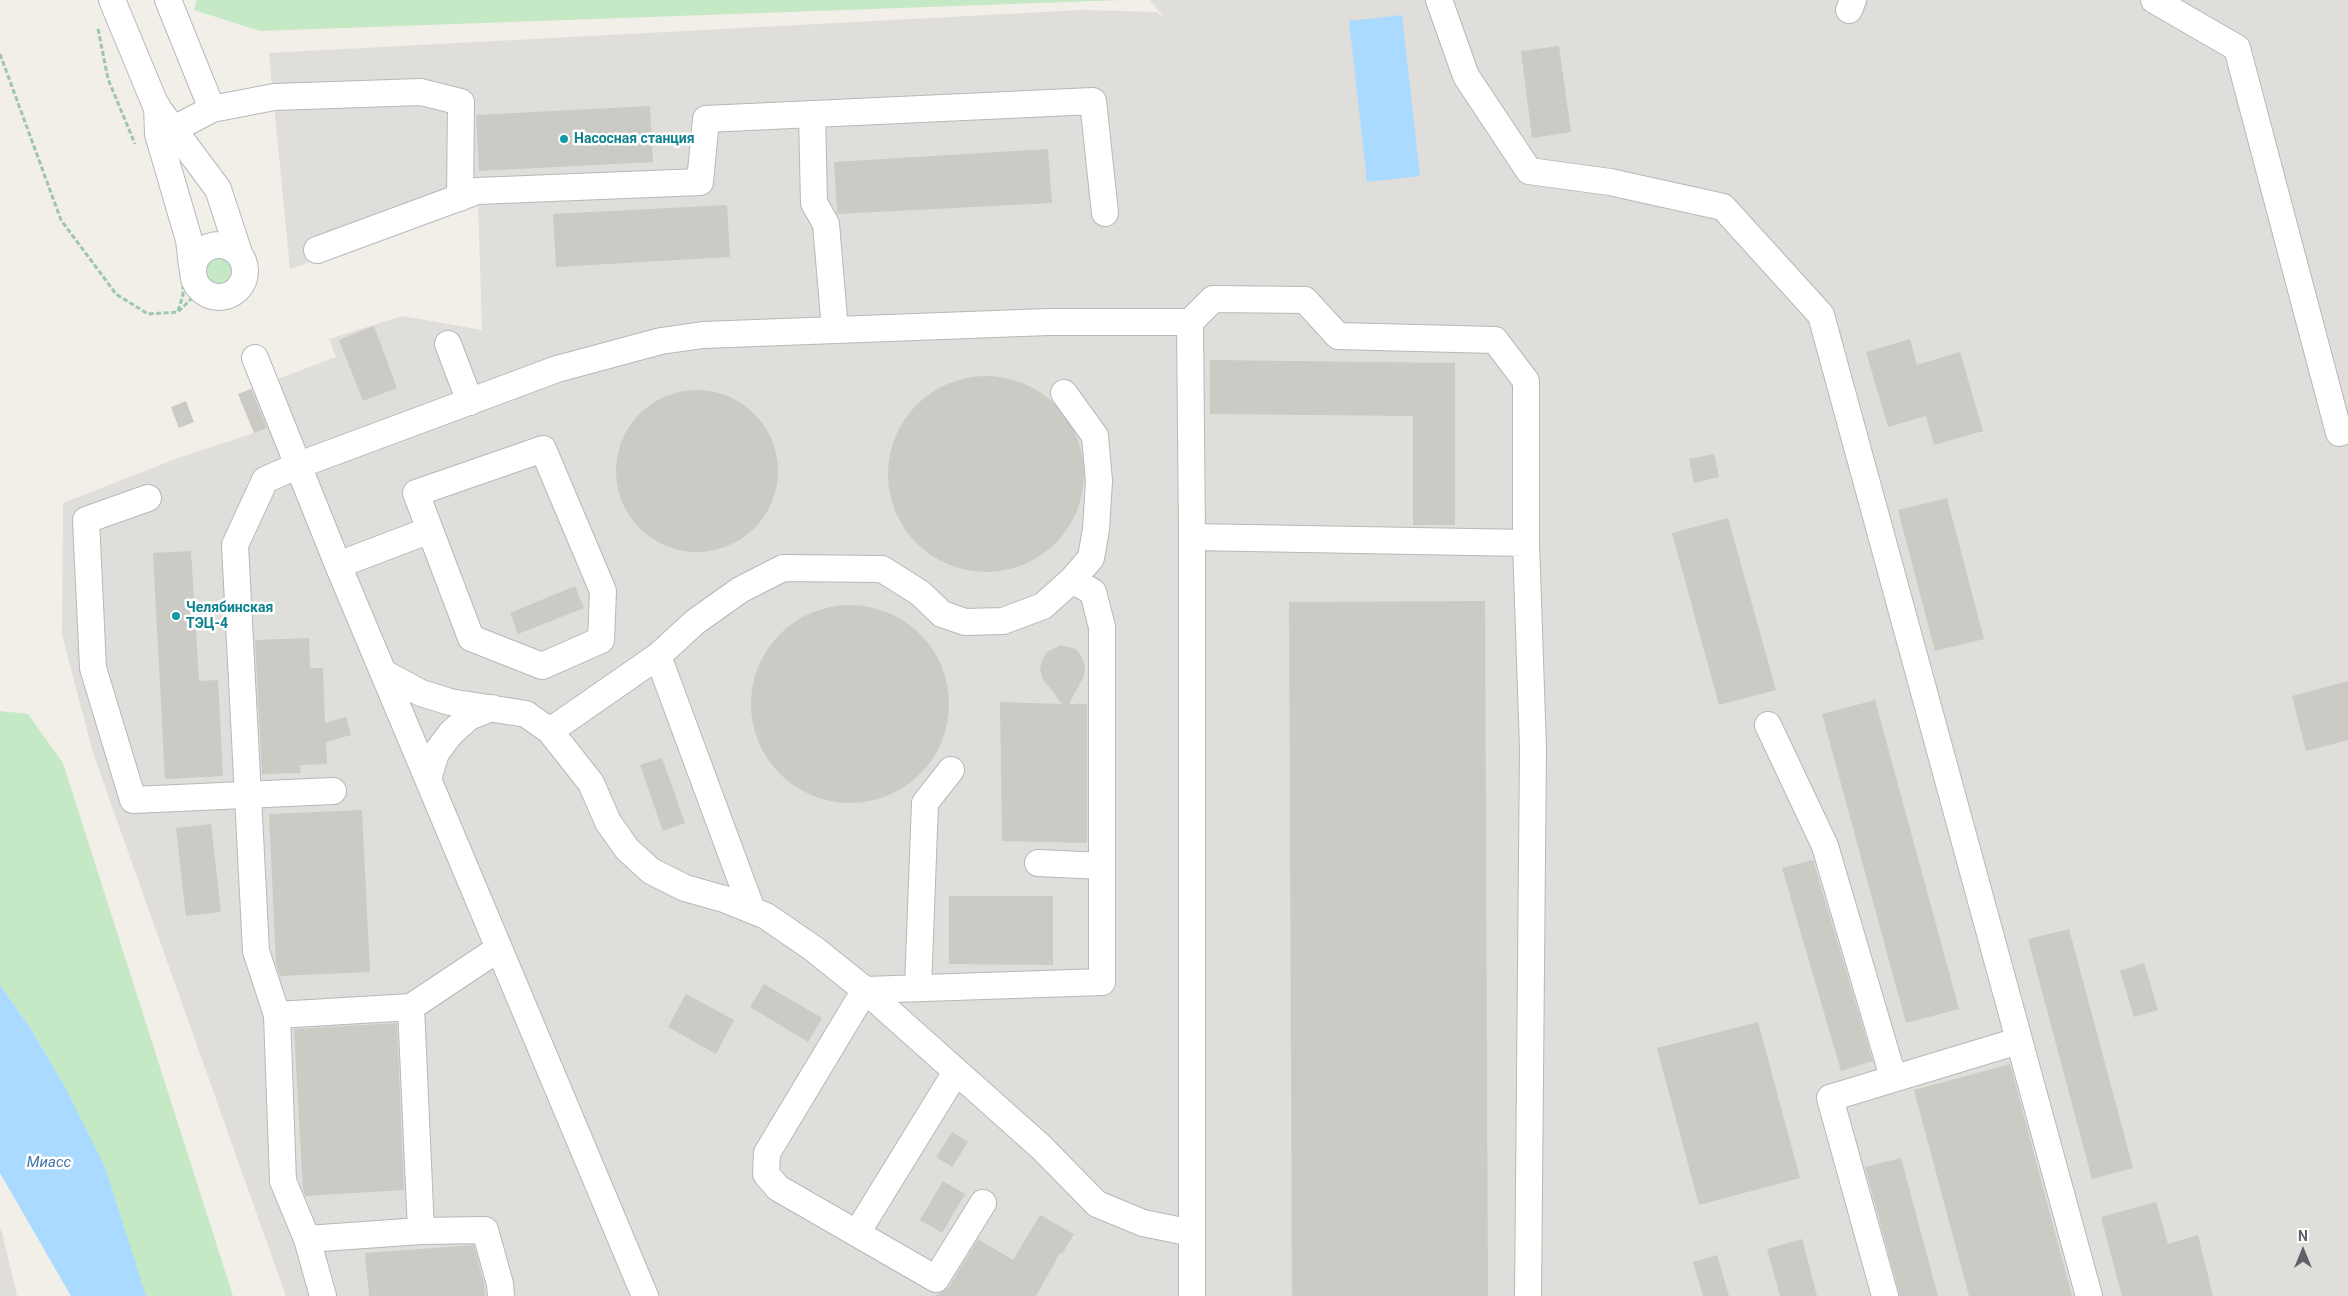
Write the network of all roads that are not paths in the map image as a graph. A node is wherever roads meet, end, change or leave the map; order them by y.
1 (112, 0) edge
2 (168, 0) edge
3 (1439, 0) edge
4 (2154, 0) edge
5 (156, 106) junction
6 (212, 109) junction
7 (812, 114) junction
8 (174, 129) junction
9 (460, 198) junction
10 (1105, 213) dead end
11 (318, 250) dead end
12 (240, 256) junction
13 (196, 278) junction
14 (1190, 322) junction
15 (835, 330) junction
16 (448, 344) dead end
17 (255, 358) dead end
18 (1064, 393) dead end
19 (470, 402) junction
20 (2348, 430) edge
21 (299, 465) junction
22 (148, 498) dead end
23 (430, 530) junction
24 (1192, 537) junction
25 (1526, 543) junction
26 (338, 565) junction
27 (1072, 580) junction
28 (658, 656) junction
29 (384, 673) junction
30 (492, 708) junction
31 (1768, 724) dead end
32 (550, 731) junction
33 (951, 770) dead end
34 (428, 779) junction
35 (333, 791) dead end
36 (247, 796) junction
37 (1038, 863) dead end
38 (1102, 866) junction
39 (752, 910) junction
40 (498, 949) junction
41 (918, 988) junction
42 (865, 990) junction
43 (411, 1007) junction
44 (277, 1015) junction
45 (2018, 1041) junction
46 (956, 1072) junction
47 (1893, 1077) junction
48 (983, 1203) dead end
49 (421, 1231) junction
50 (1192, 1232) junction
51 (857, 1233) junction
52 (307, 1239) junction
53 (323, 1296) edge
54 (501, 1296) edge
55 (646, 1296) edge
56 (1192, 1296) edge
57 (1528, 1296) edge
58 (1885, 1296) edge
59 (2089, 1296) edge

1 - 5 street
2 - 6 street
3 - 45 street
4 - 20 street
5 - 8 street
5 - 13 street
6 - 8 street
6 - 9 street
7 - 9 street
7 - 10 street
7 - 15 street
8 - 12 street
9 - 11 street
12 - 13 street
12 - 13 street
14 - 15 street
14 - 24 street
14 - 25 street
15 - 19 street
16 - 19 street
17 - 21 street
18 - 27 street
19 - 21 street
21 - 26 street
21 - 36 street
22 - 36 street
23 - 23 street
23 - 26 street
24 - 25 street
24 - 50 street
25 - 57 street
26 - 29 street
27 - 28 street
27 - 38 street
28 - 32 street
28 - 39 street
29 - 30 street
29 - 34 street
30 - 32 street
30 - 34 street
31 - 47 street
32 - 39 street
33 - 41 street
34 - 40 street
35 - 36 street
36 - 44 street
37 - 38 street
38 - 41 street
39 - 42 street
40 - 43 street
40 - 55 street
41 - 42 street
42 - 46 street
42 - 51 street
43 - 44 street
43 - 49 street
44 - 52 street
45 - 47 street
45 - 59 street
46 - 50 street
46 - 51 street
47 - 58 street
48 - 51 street
49 - 52 street
49 - 54 street
50 - 56 street
52 - 53 street

